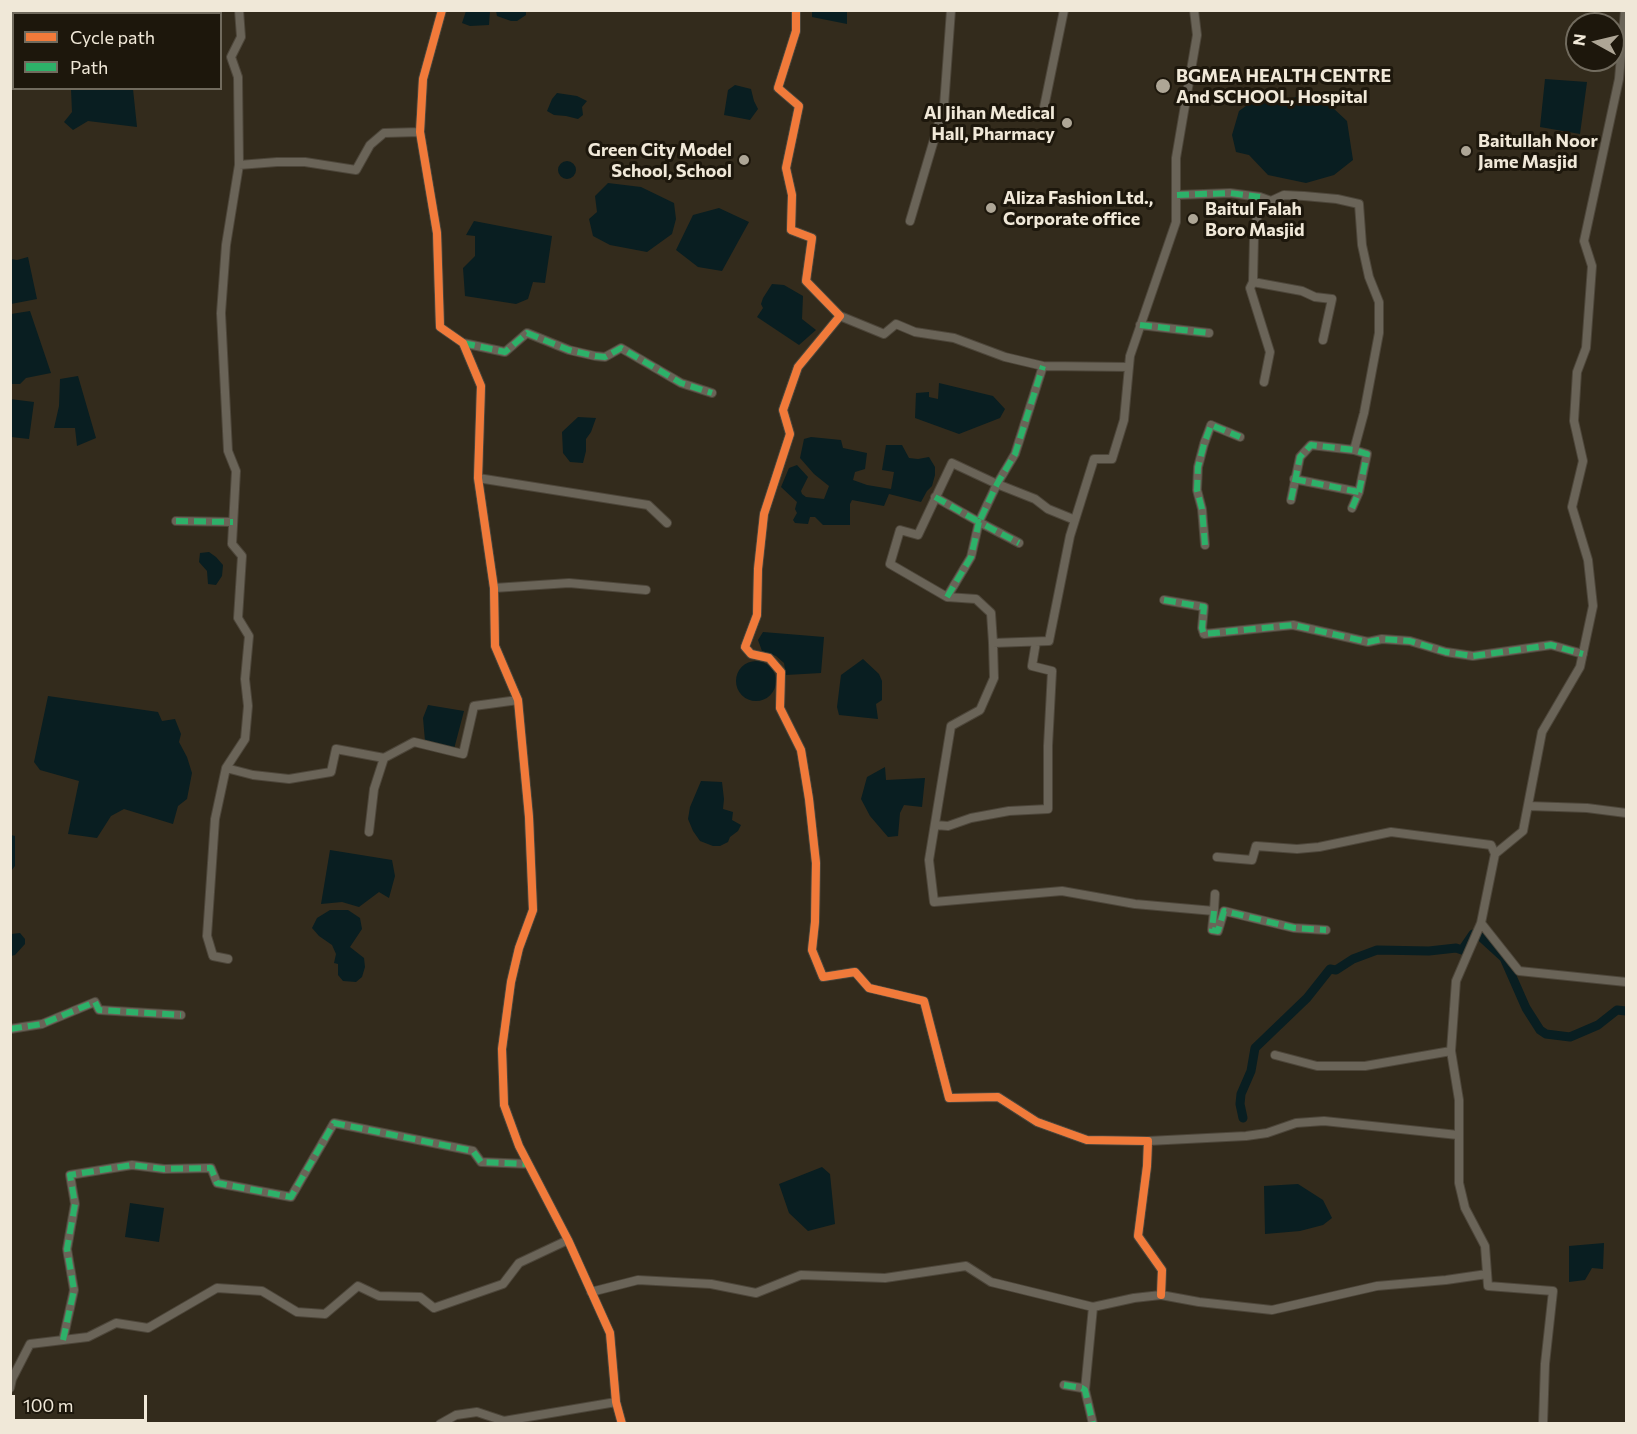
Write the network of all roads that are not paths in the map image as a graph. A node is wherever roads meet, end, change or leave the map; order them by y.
1 (239, 10) edge
2 (442, 10) edge
3 (796, 10) edge
4 (951, 10) edge
5 (1064, 10) edge
6 (1194, 10) edge
7 (1625, 10) edge
8 (1042, 117) dead end
9 (420, 132) junction
10 (239, 165) junction
11 (1177, 195) junction
12 (1260, 198) junction
13 (910, 221) dead end
14 (1253, 282) junction
15 (840, 316) junction
16 (1140, 325) junction
17 (1209, 333) dead end
18 (1323, 340) dead end
19 (463, 344) junction
20 (1043, 366) junction
21 (1129, 367) junction
22 (1264, 382) dead end
23 (712, 393) dead end
24 (1240, 437) dead end
25 (1354, 450) junction
26 (478, 478) junction
27 (1294, 479) junction
28 (997, 484) junction
29 (1359, 492) junction
30 (935, 496) junction
31 (1292, 500) dead end
32 (1352, 508) dead end
33 (1075, 520) junction
34 (176, 521) dead end
35 (233, 522) junction
36 (980, 522) junction
37 (667, 523) dead end
38 (1020, 543) dead end
39 (1205, 545) dead end
40 (494, 588) junction
41 (646, 591) dead end
42 (947, 597) junction
43 (1164, 600) dead end
44 (1036, 642) junction
45 (993, 643) junction
46 (1583, 654) junction
47 (518, 700) junction
48 (384, 758) junction
49 (226, 768) junction
50 (1528, 806) junction
51 (1626, 813) edge
52 (934, 825) junction
53 (369, 832) dead end
54 (1495, 854) junction
55 (1217, 857) dead end
56 (1215, 894) dead end
57 (1214, 911) junction
58 (1481, 923) junction
59 (1326, 930) dead end
60 (228, 959) dead end
61 (1626, 982) edge
62 (181, 1015) dead end
63 (10, 1029) edge
64 (1451, 1051) junction
65 (1275, 1055) dead end
66 (1458, 1135) junction
67 (1148, 1141) junction
68 (528, 1164) junction
69 (568, 1240) junction
70 (1487, 1274) junction
71 (591, 1292) junction
72 (1161, 1295) junction
73 (1093, 1307) junction
74 (63, 1340) junction
75 (11, 1382) edge
76 (1064, 1385) dead end
77 (1085, 1390) junction
78 (616, 1402) junction
79 (440, 1424) edge
80 (621, 1424) edge
81 (1093, 1424) edge
82 (1543, 1424) edge

1 - 10 street
2 - 9 street
3 - 15 street
4 - 13 street
5 - 8 street
6 - 11 street
7 - 46 street
9 - 10 street
9 - 19 street
10 - 35 street
11 - 12 street
11 - 16 street
12 - 14 street
12 - 25 street
14 - 18 street
14 - 22 street
15 - 20 street
15 - 67 street
16 - 17 street
16 - 21 street
19 - 23 street
19 - 26 street
20 - 21 street
20 - 28 street
21 - 33 street
24 - 39 street
25 - 27 street
25 - 29 street
26 - 37 street
26 - 40 street
27 - 29 street
27 - 31 street
28 - 30 street
28 - 33 street
28 - 36 street
29 - 32 street
30 - 36 street
30 - 42 street
33 - 44 street
34 - 35 street
35 - 49 street
36 - 38 street
36 - 42 street
40 - 41 street
40 - 47 street
42 - 45 street
43 - 46 street
44 - 45 street
44 - 52 street
45 - 52 street
46 - 50 street
47 - 48 street
47 - 68 street
48 - 49 street
48 - 53 street
49 - 60 street
50 - 51 street
50 - 54 street
52 - 57 street
54 - 55 street
54 - 58 street
56 - 57 street
57 - 59 street
58 - 61 street
58 - 64 street
62 - 63 street
64 - 65 street
64 - 66 street
66 - 67 street
66 - 70 street
67 - 72 street
68 - 69 street
68 - 74 street
69 - 71 street
69 - 74 street
70 - 72 street
70 - 82 street
71 - 73 street
71 - 78 street
72 - 73 street
73 - 77 street
74 - 75 street
76 - 77 street
77 - 81 street
78 - 79 street
78 - 80 street

